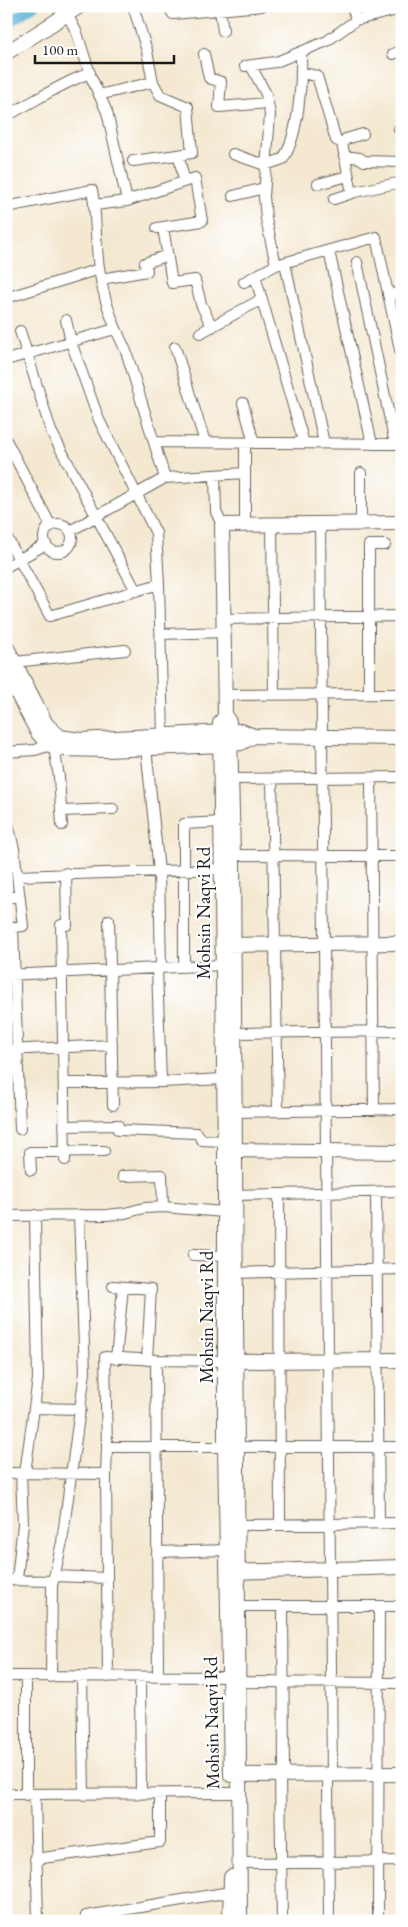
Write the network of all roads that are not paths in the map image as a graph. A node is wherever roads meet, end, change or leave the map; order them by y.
1 (80, 6) edge
2 (133, 6) edge
3 (168, 6) edge
4 (262, 6) edge
5 (352, 6) edge
6 (402, 9) edge
7 (220, 10) junction
8 (67, 14) junction
9 (356, 20) junction
10 (223, 31) dead end
11 (6, 53) edge
12 (301, 53) junction
13 (204, 54) dead end
14 (302, 73) junction
15 (90, 74) junction
16 (153, 82) junction
17 (99, 95) junction
18 (268, 103) junction
19 (6, 116) edge
20 (364, 134) dead end
21 (342, 143) junction
22 (232, 154) dead end
23 (179, 156) junction
24 (344, 156) junction
25 (133, 161) dead end
26 (402, 162) edge
27 (265, 165) junction
28 (348, 176) junction
29 (184, 181) junction
30 (402, 182) edge
31 (318, 184) dead end
32 (264, 188) junction
33 (352, 193) junction
34 (233, 196) dead end
35 (334, 199) dead end
36 (127, 200) junction
37 (95, 205) junction
38 (6, 207) edge
39 (329, 250) junction
40 (168, 255) junction
41 (357, 262) dead end
42 (281, 264) junction
43 (100, 274) junction
44 (255, 276) junction
45 (244, 282) dead end
46 (402, 292) edge
47 (388, 295) junction
48 (6, 298) edge
49 (262, 300) junction
50 (66, 320) dead end
51 (212, 327) junction
52 (115, 329) junction
53 (20, 331) dead end
54 (200, 333) dead end
55 (71, 342) junction
56 (176, 347) dead end
57 (26, 355) junction
58 (402, 359) edge
59 (6, 360) edge
60 (243, 403) dead end
61 (6, 440) edge
62 (154, 442) junction
63 (205, 442) junction
64 (250, 443) junction
65 (304, 443) junction
66 (324, 443) junction
67 (372, 444) junction
68 (399, 444) edge
69 (361, 472) dead end
70 (245, 473) junction
71 (215, 475) junction
72 (165, 478) junction
73 (135, 495) junction
74 (97, 517) junction
75 (361, 523) junction
76 (402, 523) edge
77 (245, 524) junction
78 (272, 524) junction
79 (320, 524) junction
80 (222, 525) junction
81 (51, 526) junction
82 (70, 531) junction
83 (6, 536) edge
84 (46, 544) junction
85 (385, 545) dead end
86 (19, 560) junction
87 (6, 567) edge
88 (159, 584) junction
89 (136, 591) junction
90 (369, 616) junction
91 (402, 616) edge
92 (273, 618) junction
93 (321, 618) junction
94 (224, 626) junction
95 (161, 634) junction
96 (6, 646) edge
97 (125, 650) dead end
98 (11, 667) edge
99 (322, 694) junction
100 (369, 694) junction
101 (402, 694) edge
102 (226, 695) junction
103 (274, 695) junction
104 (163, 736) junction
105 (322, 737) junction
106 (225, 738) junction
107 (402, 738) edge
108 (52, 746) junction
109 (146, 748) junction
110 (6, 752) edge
111 (402, 777) edge
112 (323, 778) junction
113 (371, 778) junction
114 (232, 779) junction
115 (272, 779) junction
116 (113, 809) dead end
117 (61, 811) junction
118 (6, 816) edge
119 (221, 822) junction
120 (62, 825) dead end
121 (233, 855) junction
122 (273, 856) junction
123 (323, 856) junction
124 (372, 856) junction
125 (402, 856) edge
126 (222, 869) junction
127 (159, 871) junction
128 (185, 871) junction
129 (66, 873) junction
130 (18, 876) junction
131 (20, 897) junction
132 (6, 898) edge
133 (109, 920) dead end
134 (373, 943) junction
135 (402, 943) edge
136 (275, 944) junction
137 (324, 944) junction
138 (228, 945) junction
139 (222, 965) junction
140 (184, 966) junction
141 (159, 968) junction
142 (110, 970) junction
143 (61, 973) junction
144 (10, 975) edge
145 (374, 1031) junction
146 (402, 1031) edge
147 (325, 1032) junction
148 (234, 1033) junction
149 (276, 1033) junction
150 (112, 1045) junction
151 (63, 1048) junction
152 (11, 1050) edge
153 (224, 1079) junction
154 (112, 1082) junction
155 (161, 1082) junction
156 (64, 1083) junction
157 (113, 1105) dead end
158 (374, 1110) junction
159 (402, 1110) edge
160 (278, 1111) junction
161 (326, 1111) junction
162 (235, 1112) junction
163 (64, 1126) junction
164 (20, 1129) dead end
165 (229, 1147) junction
166 (104, 1151) dead end
167 (326, 1151) junction
168 (402, 1152) edge
169 (65, 1156) junction
170 (32, 1170) dead end
171 (123, 1176) dead end
172 (376, 1192) junction
173 (402, 1192) edge
174 (327, 1193) junction
175 (279, 1194) junction
176 (236, 1195) junction
177 (163, 1207) junction
178 (224, 1212) junction
179 (35, 1215) junction
180 (79, 1215) junction
181 (6, 1216) edge
182 (193, 1256) dead end
183 (225, 1256) junction
184 (376, 1269) junction
185 (402, 1269) edge
186 (327, 1270) junction
187 (279, 1272) junction
188 (231, 1273) junction
189 (116, 1359) junction
190 (151, 1360) junction
191 (328, 1360) junction
192 (377, 1360) junction
193 (402, 1360) edge
194 (231, 1361) junction
195 (279, 1361) junction
196 (34, 1408) junction
197 (81, 1409) junction
198 (107, 1447) junction
199 (157, 1447) junction
200 (232, 1447) junction
201 (280, 1447) junction
202 (329, 1447) junction
203 (378, 1447) junction
204 (402, 1447) edge
205 (6, 1473) edge
206 (23, 1473) junction
207 (72, 1474) junction
208 (106, 1474) junction
209 (379, 1523) junction
210 (402, 1523) edge
211 (280, 1524) junction
212 (330, 1524) junction
213 (239, 1525) junction
214 (227, 1550) junction
215 (157, 1552) junction
216 (402, 1568) edge
217 (330, 1569) junction
218 (233, 1572) junction
219 (54, 1578) junction
220 (107, 1578) junction
221 (12, 1580) edge
222 (239, 1606) junction
223 (283, 1606) junction
224 (330, 1606) junction
225 (379, 1606) junction
226 (402, 1606) edge
227 (6, 1676) edge
228 (26, 1676) junction
229 (51, 1676) junction
230 (82, 1676) junction
231 (108, 1677) junction
232 (140, 1677) junction
233 (158, 1677) junction
234 (234, 1679) junction
235 (283, 1682) junction
236 (331, 1683) junction
237 (379, 1683) junction
238 (402, 1683) edge
239 (330, 1774) junction
240 (378, 1774) junction
241 (402, 1774) edge
242 (236, 1775) junction
243 (282, 1775) junction
244 (232, 1793) junction
245 (6, 1794) edge
246 (141, 1794) junction
247 (160, 1794) junction
248 (30, 1795) junction
249 (84, 1795) junction
250 (36, 1859) junction
251 (378, 1861) junction
252 (402, 1861) edge
253 (281, 1862) junction
254 (329, 1862) junction
255 (240, 1863) junction
256 (230, 1892) junction
257 (86, 1916) dead end
258 (108, 1916) edge
259 (38, 1921) edge
260 (230, 1921) edge
261 (240, 1921) edge
262 (282, 1921) edge
263 (329, 1921) edge
264 (378, 1921) edge

1 - 8 street
2 - 16 street
3 - 7 street
4 - 7 street
5 - 9 street
6 - 9 street
7 - 10 street
8 - 11 street
8 - 15 street
9 - 12 street
12 - 14 street
12 - 18 street
13 - 18 street
14 - 21 street
14 - 27 street
15 - 17 street
15 - 19 street
16 - 17 street
16 - 23 street
17 - 36 street
18 - 27 street
20 - 21 street
21 - 24 street
22 - 27 street
23 - 25 street
23 - 29 street
24 - 26 street
24 - 28 street
27 - 32 street
28 - 31 street
28 - 33 street
29 - 36 street
29 - 40 street
30 - 33 street
32 - 34 street
32 - 42 street
33 - 35 street
36 - 37 street
37 - 38 street
37 - 43 street
39 - 42 street
39 - 47 street
39 - 67 street
40 - 43 street
40 - 51 street
41 - 68 street
42 - 44 street
42 - 66 street
43 - 48 street
43 - 52 street
44 - 45 street
44 - 49 street
46 - 47 street
47 - 58 street
49 - 51 street
49 - 65 street
50 - 55 street
51 - 54 street
52 - 55 street
52 - 62 street
53 - 57 street
55 - 57 street
55 - 73 street
56 - 63 street
57 - 59 street
57 - 74 street
60 - 64 street
61 - 81 street
62 - 63 street
62 - 72 street
63 - 64 street
64 - 65 street
64 - 70 street
65 - 66 street
66 - 67 street
67 - 68 street
69 - 75 street
70 - 71 street
70 - 77 street
71 - 72 street
71 - 80 street
72 - 73 street
73 - 74 street
73 - 88 street
74 - 82 street
74 - 89 street
75 - 76 street
75 - 79 street
77 - 78 street
77 - 80 street
78 - 79 street
78 - 92 street
79 - 93 street
80 - 94 street, Mohsin Naqvi Rd
81 - 82 street
81 - 84 street
82 - 84 street
83 - 86 street
84 - 86 street
85 - 90 street
86 - 87 street
86 - 89 street
88 - 89 street
88 - 95 street
90 - 91 street
90 - 93 street
90 - 100 street
92 - 93 street
92 - 94 street
92 - 103 street
93 - 99 street
94 - 95 street
94 - 102 street, Mohsin Naqvi Rd
95 - 104 street
96 - 98 street
97 - 98 street
98 - 104 street
98 - 108 street
99 - 100 street
99 - 103 street
99 - 105 street
100 - 101 street
102 - 103 street
102 - 106 street, Mohsin Naqvi Rd
104 - 106 street
105 - 106 street
105 - 107 street
105 - 112 street
106 - 109 street
106 - 114 street, Mohsin Naqvi Rd
106 - 119 street, Mohsin Naqvi Rd
108 - 109 street
108 - 110 street
108 - 117 street
109 - 127 street
111 - 113 street
112 - 113 street
112 - 115 street
112 - 123 street
113 - 124 street
114 - 115 street
114 - 121 street, Mohsin Naqvi Rd
115 - 122 street
116 - 117 street
117 - 120 street
118 - 130 street
119 - 126 street, Mohsin Naqvi Rd
119 - 128 street
121 - 122 street
121 - 138 street, Mohsin Naqvi Rd
122 - 123 street
122 - 136 street
123 - 124 street
123 - 137 street
124 - 125 street
124 - 134 street
126 - 128 street
126 - 138 street, Mohsin Naqvi Rd
127 - 128 street
127 - 129 street
127 - 141 street
128 - 140 street
129 - 130 street
129 - 143 street
130 - 131 street
131 - 132 street
131 - 144 street
133 - 142 street
134 - 135 street
134 - 137 street
134 - 145 street
136 - 137 street
136 - 138 street
136 - 149 street
137 - 147 street
138 - 139 street, Mohsin Naqvi Rd
138 - 148 street, Mohsin Naqvi Rd
139 - 140 street
139 - 153 street, Mohsin Naqvi Rd
140 - 141 street
141 - 142 street
141 - 155 street
142 - 143 street
142 - 150 street
143 - 144 street
143 - 151 street
144 - 152 street
145 - 146 street
145 - 147 street
145 - 158 street
147 - 149 street
147 - 161 street
148 - 149 street
148 - 162 street, Mohsin Naqvi Rd
149 - 160 street
150 - 151 street
150 - 154 street
151 - 152 street
151 - 156 street
152 - 164 street
153 - 155 street
153 - 165 street, Mohsin Naqvi Rd
154 - 155 street
154 - 156 street
154 - 157 street
156 - 163 street
158 - 159 street
158 - 161 street
160 - 161 street
160 - 162 street
161 - 167 street
162 - 165 street, Mohsin Naqvi Rd
163 - 165 street
163 - 169 street
165 - 167 street
165 - 176 street, Mohsin Naqvi Rd
165 - 178 street, Mohsin Naqvi Rd
166 - 169 street
167 - 168 street
167 - 174 street
169 - 170 street
171 - 177 street
172 - 173 street
172 - 174 street
172 - 184 street
174 - 175 street
174 - 186 street
175 - 176 street
175 - 187 street
176 - 188 street, Mohsin Naqvi Rd
177 - 178 street
177 - 180 street
178 - 183 street, Mohsin Naqvi Rd
179 - 180 street
179 - 181 street
179 - 196 street
180 - 197 street
182 - 183 street
183 - 188 street, Mohsin Naqvi Rd
184 - 185 street
184 - 186 street
184 - 192 street
186 - 187 street
186 - 191 street
187 - 188 street
187 - 195 street
188 - 194 street, Mohsin Naqvi Rd
189 - 190 street
189 - 190 street
189 - 198 street
190 - 194 street
190 - 199 street
191 - 192 street
191 - 195 street
191 - 202 street
192 - 193 street
192 - 203 street
194 - 195 street
194 - 200 street, Mohsin Naqvi Rd
195 - 201 street
196 - 197 street
196 - 206 street
197 - 207 street
198 - 199 street
198 - 208 street
199 - 200 street
199 - 215 street
200 - 201 street
200 - 213 street, Mohsin Naqvi Rd
200 - 214 street, Mohsin Naqvi Rd
201 - 202 street
201 - 211 street
202 - 203 street
202 - 212 street
203 - 204 street
203 - 209 street
205 - 206 street
206 - 207 street
206 - 221 street
207 - 208 street
207 - 219 street
208 - 220 street
209 - 210 street
209 - 212 street
211 - 212 street
211 - 213 street
212 - 217 street
213 - 218 street, Mohsin Naqvi Rd
214 - 215 street
214 - 218 street, Mohsin Naqvi Rd
215 - 233 street
216 - 217 street
217 - 218 street
217 - 224 street
218 - 222 street, Mohsin Naqvi Rd
218 - 234 street, Mohsin Naqvi Rd
219 - 220 street
219 - 221 street
219 - 229 street
220 - 231 street
222 - 223 street
222 - 234 street, Mohsin Naqvi Rd
223 - 224 street
223 - 235 street
224 - 225 street
224 - 236 street
225 - 226 street
225 - 237 street
227 - 228 street
228 - 229 street
228 - 248 street
229 - 230 street
230 - 231 street
230 - 249 street
231 - 232 street
232 - 233 street
232 - 246 street
233 - 234 street
234 - 235 street
234 - 242 street, Mohsin Naqvi Rd
235 - 236 street
235 - 243 street
236 - 237 street
236 - 239 street
237 - 238 street
237 - 240 street
239 - 240 street
239 - 243 street
239 - 254 street
240 - 241 street
240 - 251 street
242 - 243 street
242 - 244 street, Mohsin Naqvi Rd
242 - 255 street, Mohsin Naqvi Rd
243 - 253 street
244 - 247 street
244 - 256 street, Mohsin Naqvi Rd
245 - 248 street
246 - 247 street
246 - 249 street
247 - 250 street
248 - 249 street
248 - 250 street
250 - 259 street
251 - 252 street
251 - 254 street
251 - 264 street
253 - 254 street
253 - 255 street
253 - 262 street
254 - 263 street
255 - 261 street, Mohsin Naqvi Rd
256 - 258 street
256 - 260 street, Mohsin Naqvi Rd
257 - 258 street

